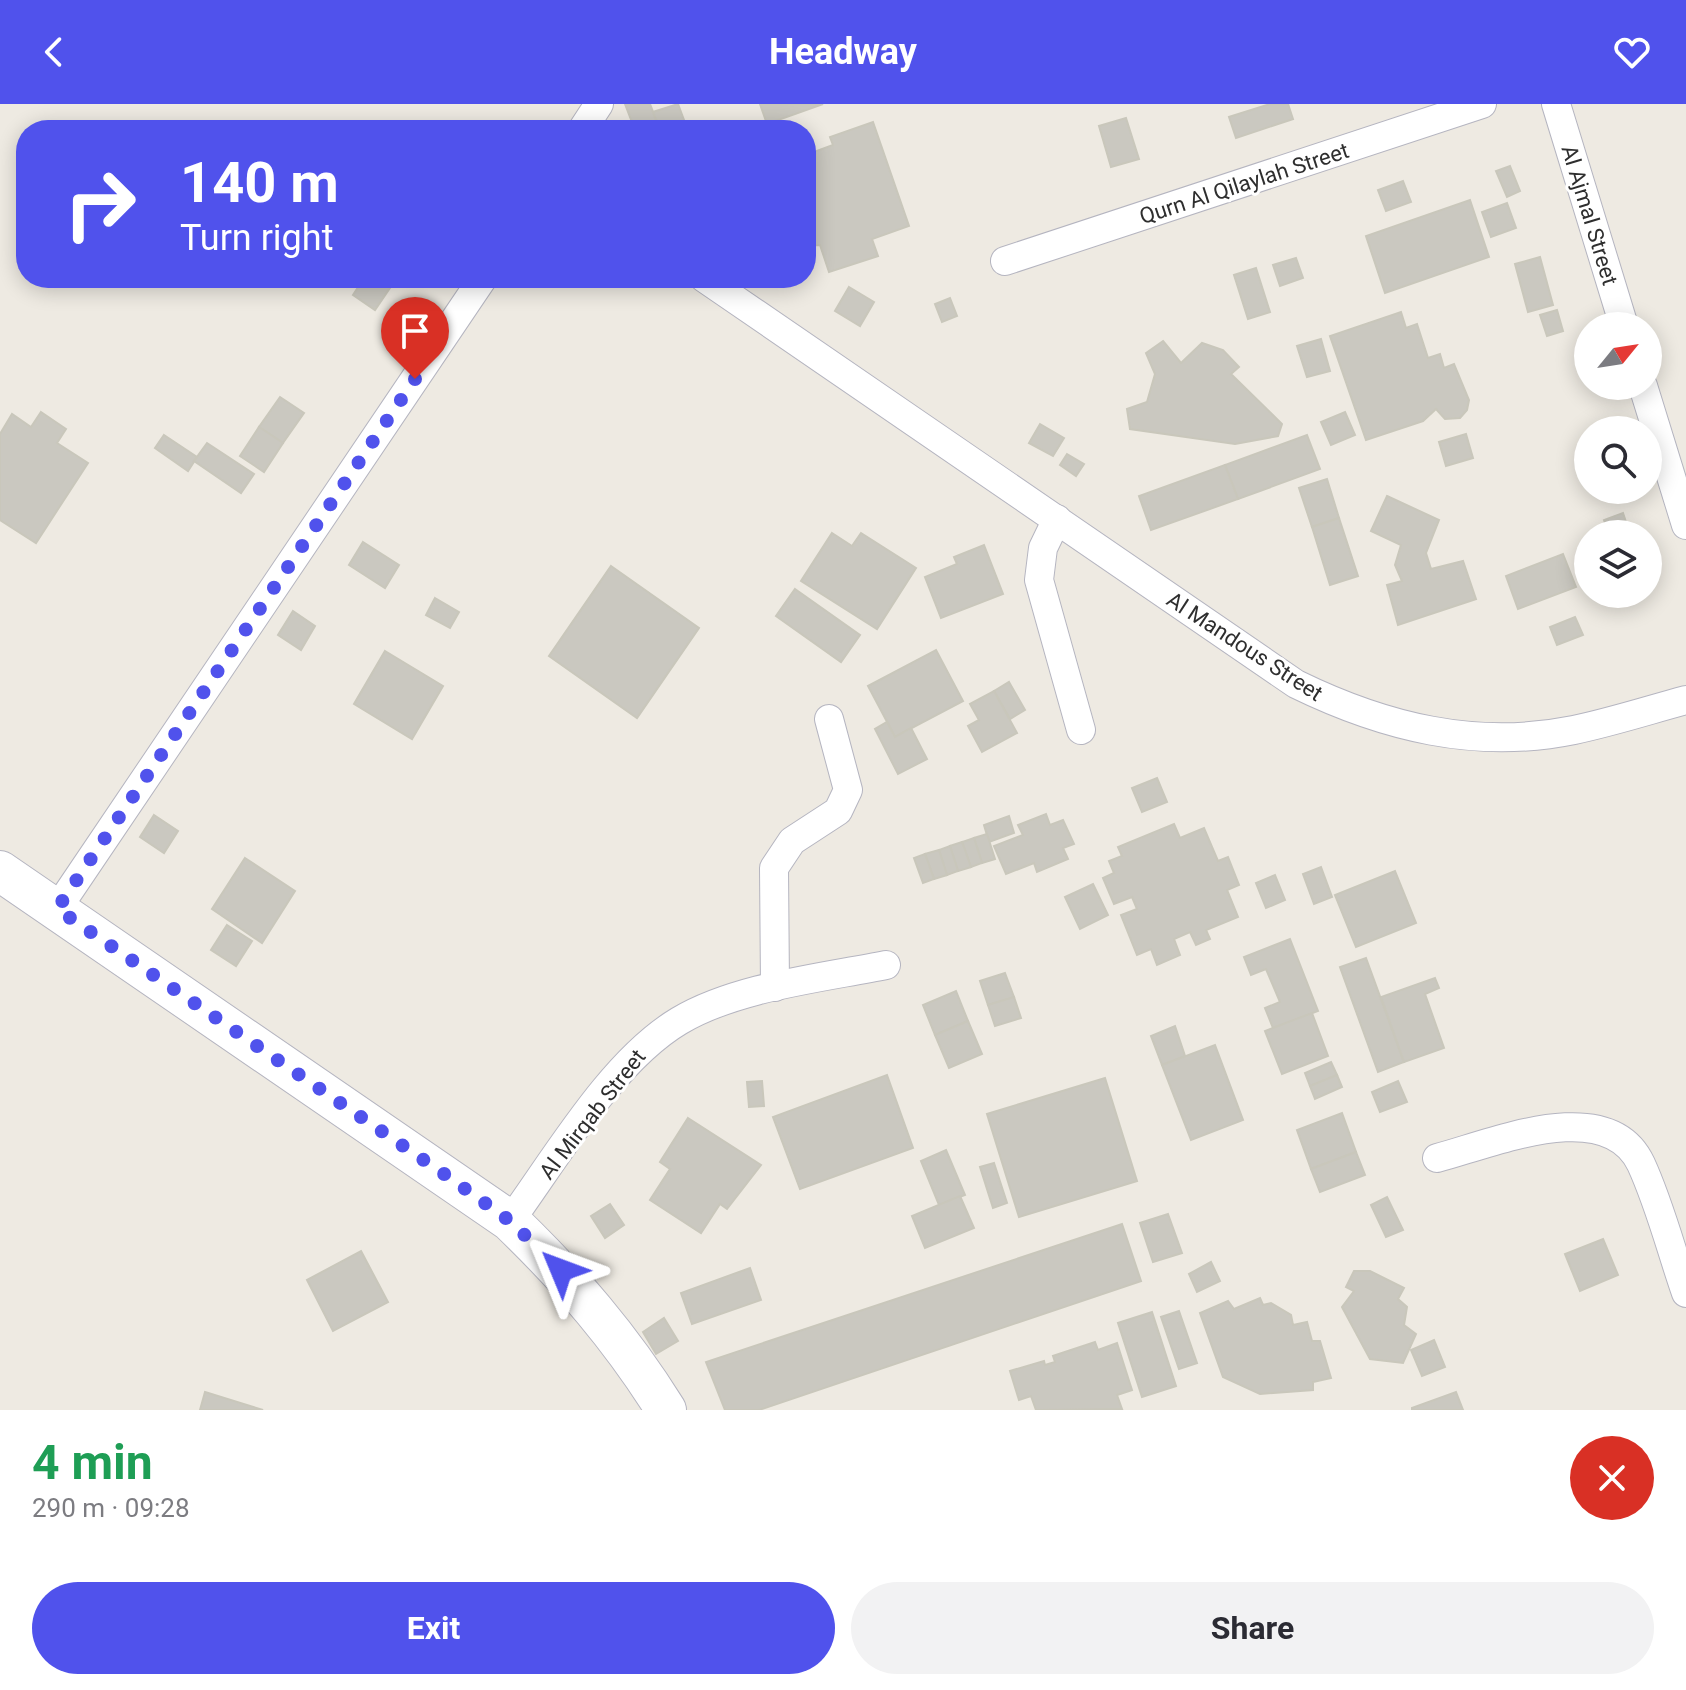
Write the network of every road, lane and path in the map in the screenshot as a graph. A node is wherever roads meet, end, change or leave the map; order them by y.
1 (1482, 104) edge
2 (1556, 104) edge
3 (1005, 261) dead end
4 (476, 288) edge
5 (719, 288) edge
6 (1620, 312) edge
7 (1647, 400) edge
8 (1057, 519) junction
9 (1686, 525) edge
10 (1686, 700) edge
11 (829, 719) dead end
12 (1081, 730) dead end
13 (0, 871) edge
14 (57, 909) junction
15 (886, 965) dead end
16 (775, 987) junction
17 (1437, 1158) dead end
18 (510, 1221) junction
19 (1686, 1293) edge
20 (666, 1410) edge

1 - 3 street, Qurn Al Qilaylah Street
2 - 6 street, Al Ajmal Street
4 - 14 street
5 - 8 street, Al Mandous Street
7 - 9 street
8 - 10 street, Al Mandous Street
8 - 12 street
11 - 16 street
13 - 14 street
14 - 18 street
15 - 16 street, Al Mirqab Street
16 - 18 street, Al Mirqab Street
17 - 19 street
18 - 20 street

